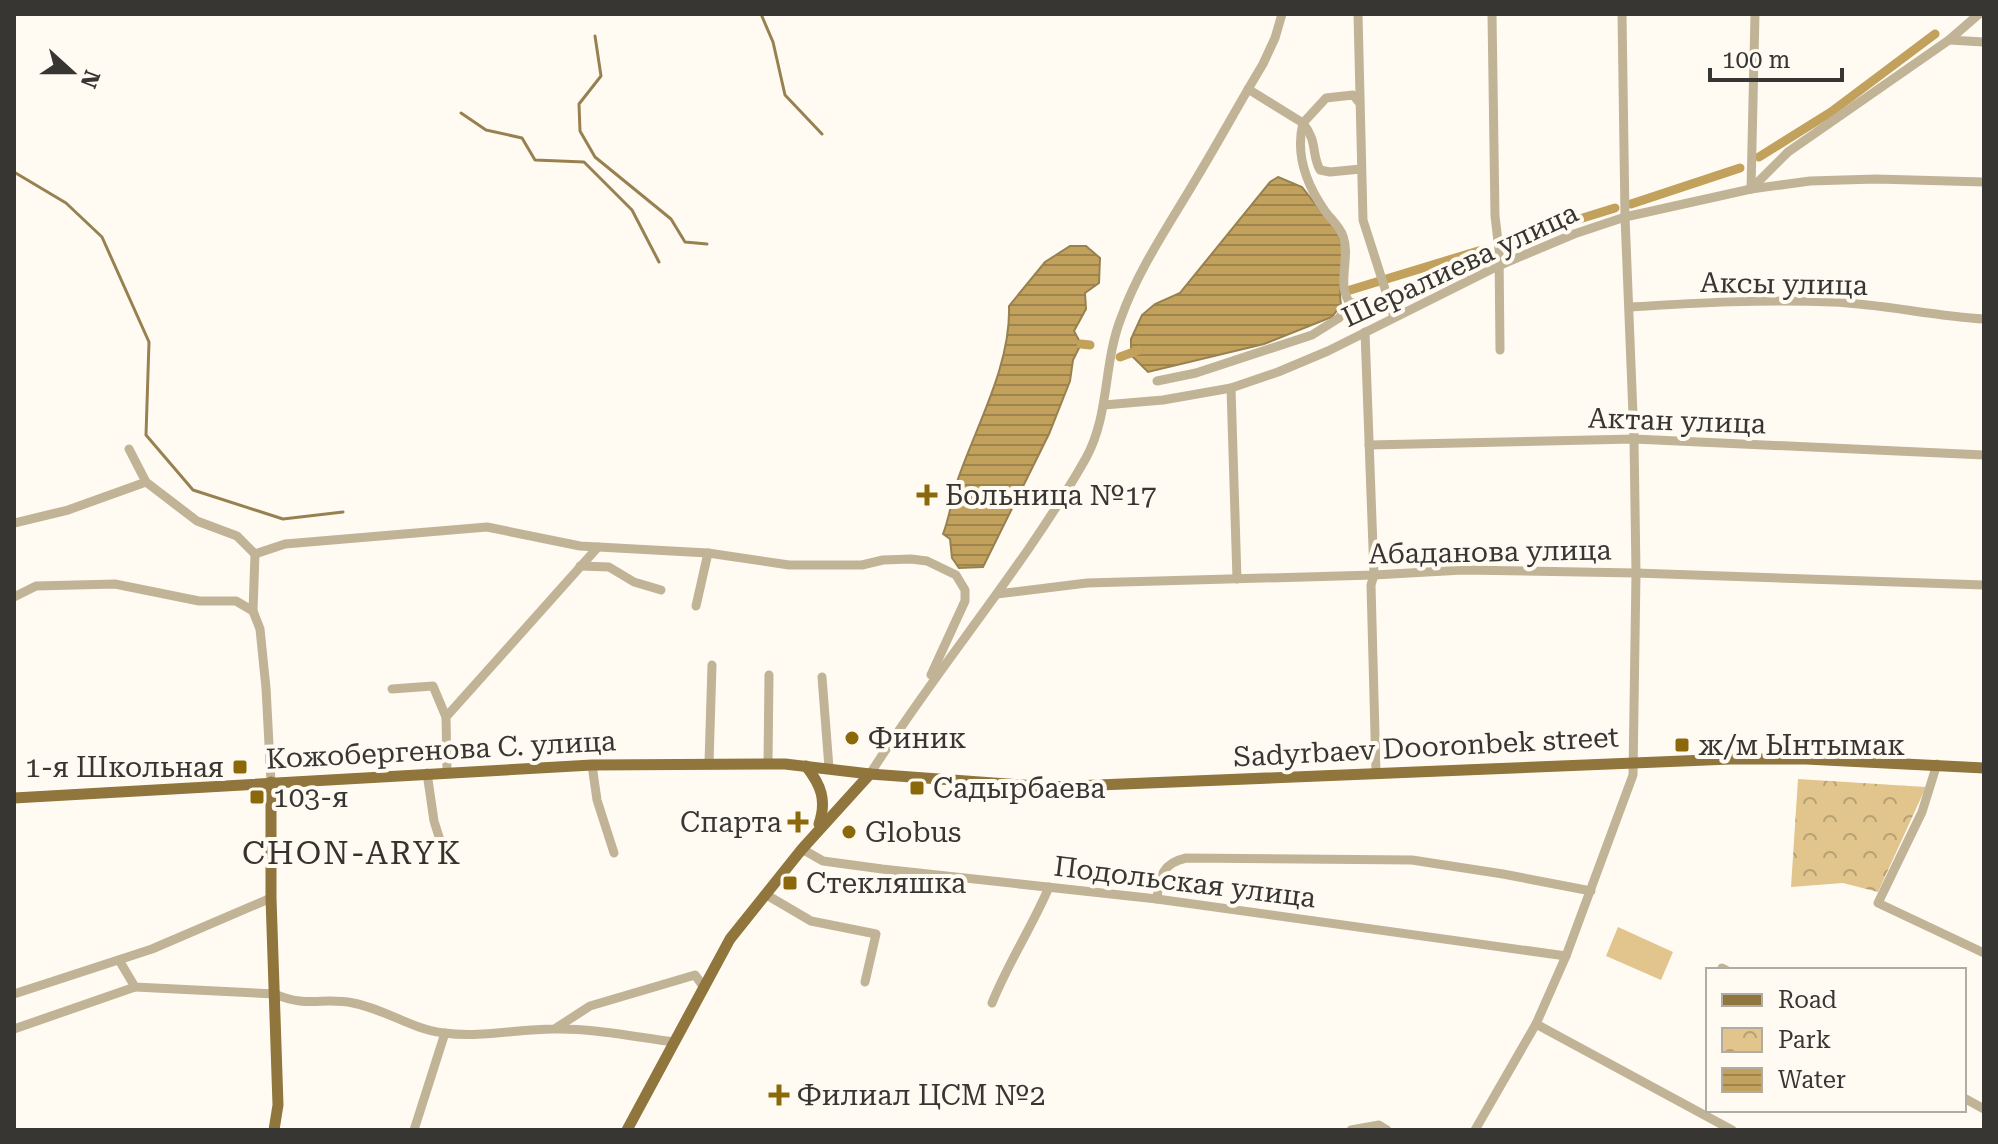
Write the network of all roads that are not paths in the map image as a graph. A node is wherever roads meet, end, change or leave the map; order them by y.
1 (1282, 14) edge
2 (1358, 14) edge
3 (1492, 14) edge
4 (1622, 14) edge
5 (1755, 14) edge
6 (1979, 14) edge
7 (1949, 40) junction
8 (1984, 42) edge
9 (1248, 89) junction
10 (1359, 102) junction
11 (1303, 123) junction
12 (1361, 169) junction
13 (1984, 182) edge
14 (1751, 189) junction
15 (1625, 217) junction
16 (1498, 266) junction
17 (1389, 301) junction
18 (1350, 303) junction
19 (1630, 307) junction
20 (1394, 317) junction
21 (1984, 319) edge
22 (1365, 332) junction
23 (1500, 350) dead end
24 (1157, 381) dead end
25 (1231, 388) junction
26 (1104, 405) junction
27 (1634, 439) junction
28 (1369, 445) junction
29 (129, 449) dead end
30 (1984, 455) edge
31 (146, 482) junction
32 (14, 523) edge
33 (598, 547) junction
34 (708, 553) junction
35 (255, 554) junction
36 (580, 566) junction
37 (1636, 573) junction
38 (1374, 575) junction
39 (1237, 579) junction
40 (1984, 585) edge
41 (661, 590) dead end
42 (997, 594) junction
43 (14, 597) edge
44 (696, 606) dead end
45 (253, 611) junction
46 (712, 665) dead end
47 (769, 675) dead end
48 (822, 677) dead end
49 (926, 688) junction
50 (392, 689) dead end
51 (446, 717) junction
52 (1634, 762) junction
53 (709, 763) junction
54 (768, 763) junction
55 (1937, 764) junction
56 (592, 765) junction
57 (806, 766) junction
58 (829, 768) junction
59 (1984, 768) edge
60 (447, 772) junction
61 (1376, 772) junction
62 (427, 773) junction
63 (870, 774) junction
64 (271, 782) junction
65 (14, 798) edge
66 (816, 833) junction
67 (802, 849) junction
68 (614, 853) dead end
69 (446, 859) dead end
70 (1049, 887) junction
71 (1591, 891) junction
72 (765, 894) junction
73 (271, 898) junction
74 (1157, 899) junction
75 (1984, 953) edge
76 (1566, 956) junction
77 (119, 960) junction
78 (865, 982) dead end
79 (703, 986) junction
80 (135, 987) junction
81 (14, 994) edge
82 (275, 994) junction
83 (992, 1003) dead end
84 (1536, 1024) junction
85 (14, 1029) edge
86 (555, 1029) junction
87 (445, 1033) junction
88 (675, 1042) junction
89 (1966, 1099) edge
90 (1984, 1109) edge
91 (274, 1130) edge
92 (414, 1130) edge
93 (627, 1130) edge
94 (1351, 1130) edge
95 (1387, 1130) edge
96 (1475, 1130) edge
97 (1732, 1130) edge

1 - 9 street
2 - 10 street
3 - 16 street
4 - 15 street
5 - 14 street
6 - 7 street
7 - 8 street
7 - 14 street
9 - 11 street
9 - 26 street
10 - 11 street
10 - 12 street
11 - 12 street
11 - 18 street
12 - 17 street
13 - 14 street, Шералиева улица
14 - 15 street, Шералиева улица
15 - 16 street, Шералиева улица
15 - 19 street
16 - 20 street, Шералиева улица
16 - 23 street
17 - 18 street
17 - 20 street
18 - 24 street
19 - 21 street, Аксы улица
19 - 27 street
20 - 22 street, Шералиева улица
22 - 25 street, Шералиева улица
22 - 28 street
25 - 26 street, Шералиева улица
25 - 39 street
26 - 42 street
27 - 28 street, Актан улица
27 - 30 street, Актан улица
27 - 37 street
28 - 38 street
29 - 31 street
31 - 32 street
31 - 35 street
33 - 34 street
33 - 35 street
33 - 36 street
34 - 44 street
34 - 49 street
35 - 45 street
36 - 41 street
36 - 51 street
37 - 38 street, Абаданова улица
37 - 40 street, Абаданова улица
37 - 52 street
38 - 39 street, Абаданова улица
38 - 61 street
39 - 42 street, Абаданова улица
42 - 49 street
43 - 45 street
45 - 64 street
46 - 53 street
47 - 54 street
48 - 58 street
49 - 63 street
50 - 51 street
51 - 60 street
52 - 55 main road, Sadyrbaev Dooronbek street
52 - 61 main road, Sadyrbaev Dooronbek street
52 - 71 street
53 - 54 main road, Кожобергенова С. улица
53 - 56 main road, Кожобергенова С. улица
54 - 57 main road, Кожобергенова С. улица
55 - 59 main road, Sadyrbaev Dooronbek street
55 - 75 street
56 - 60 main road, Кожобергенова С. улица
56 - 68 street
57 - 58 main road, Кожобергенова С. улица
57 - 66 main road
58 - 63 main road, Кожобергенова С. улица
60 - 62 main road, Кожобергенова С. улица
61 - 63 main road, Sadyrbaev Dooronbek street
62 - 64 main road, Кожобергенова С. улица
62 - 69 street
63 - 66 main road
64 - 65 main road, Кожобергенова С. улица
64 - 73 main road
66 - 67 main road
67 - 70 street, Подольская улица
67 - 72 main road
70 - 74 street, Подольская улица
70 - 83 street
71 - 74 street
71 - 76 street
72 - 78 street
72 - 79 main road
73 - 77 street
73 - 82 main road
74 - 76 street, Подольская улица
76 - 84 street
77 - 80 street
77 - 81 street
79 - 86 street
79 - 88 main road
80 - 82 street
80 - 85 street
82 - 87 street
82 - 91 main road
84 - 96 street
84 - 97 street
86 - 87 street
86 - 88 street
87 - 92 street
88 - 93 main road
89 - 90 street
94 - 95 street

